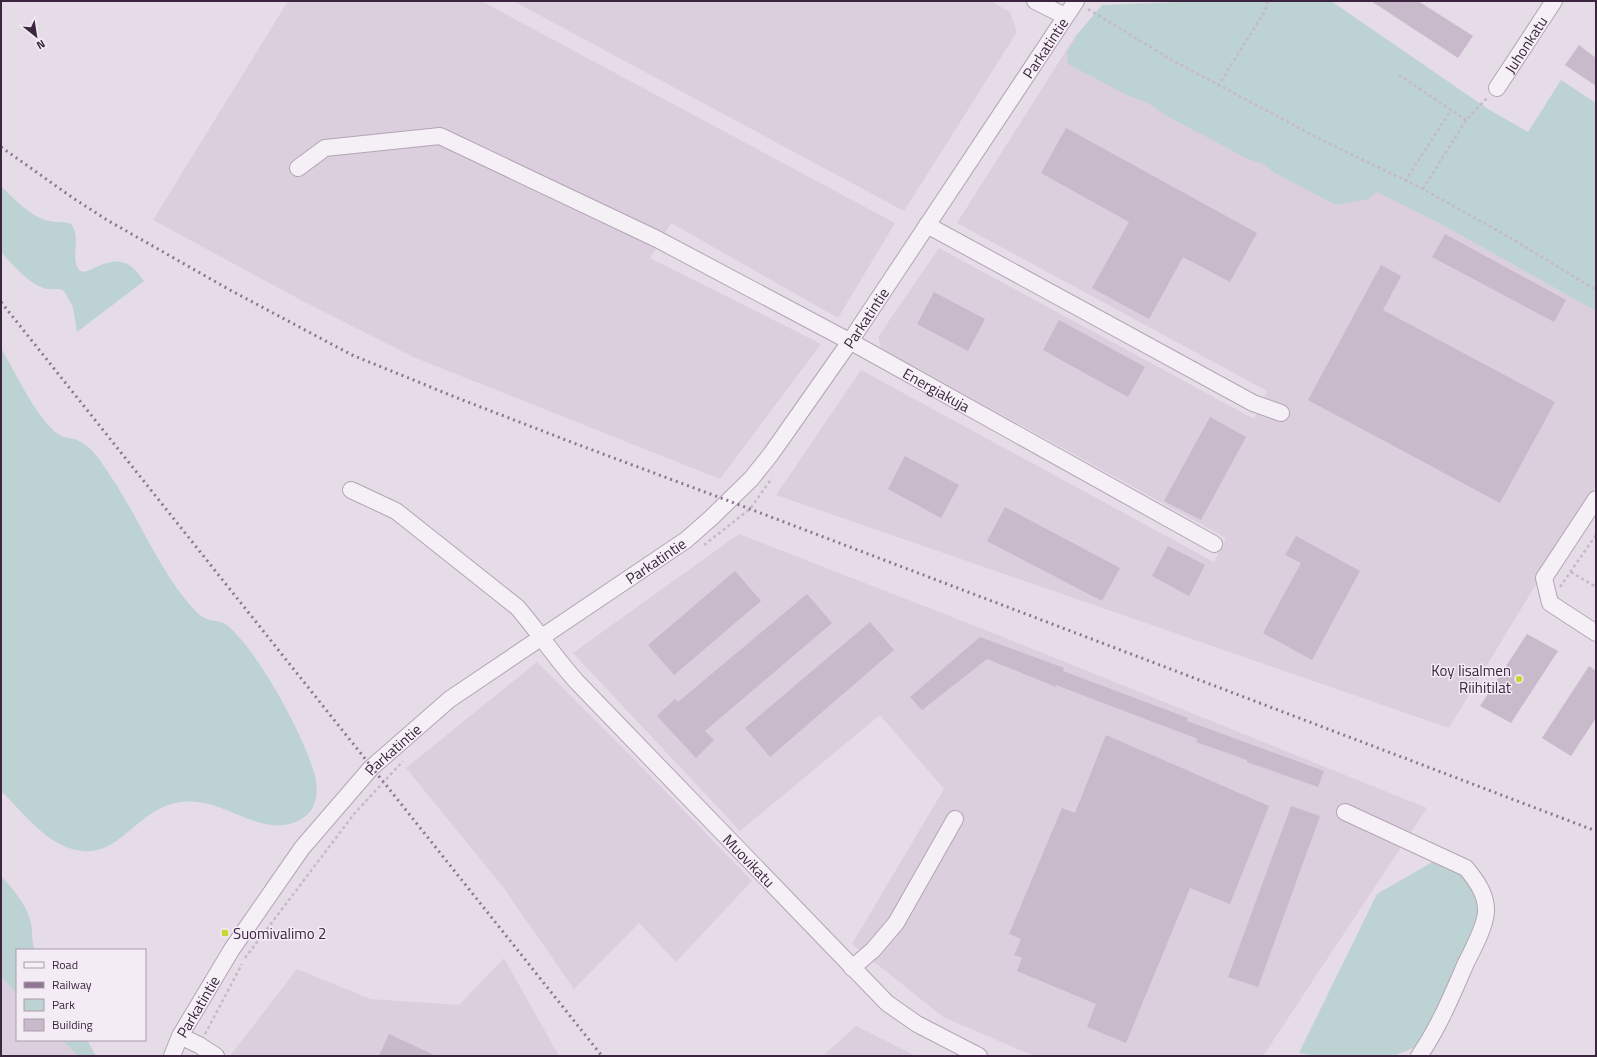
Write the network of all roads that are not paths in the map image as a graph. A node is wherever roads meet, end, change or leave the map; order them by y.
1 (1035, 1) edge
2 (1554, 1) edge
3 (1081, 4) edge
4 (1065, 16) junction
5 (1497, 88) road end
6 (298, 168) dead end
7 (927, 225) junction
8 (849, 343) junction
9 (1281, 413) dead end
10 (351, 490) dead end
11 (1596, 499) edge
12 (1214, 544) dead end
13 (1596, 633) edge
14 (542, 638) junction
15 (1345, 812) dead end
16 (955, 819) dead end
17 (852, 968) junction
18 (180, 1036) junction
19 (172, 1056) edge
20 (216, 1056) edge
21 (979, 1056) edge
22 (1419, 1056) edge

1 - 4 street
2 - 5 street, Juhonkatu
3 - 4 street, Parkatintie
4 - 7 street, Parkatintie
6 - 8 street, Energiakuja
7 - 8 street, Parkatintie
7 - 9 street
8 - 12 street, Energiakuja
8 - 14 street, Parkatintie
10 - 14 street, Muovikatu
11 - 13 street
14 - 17 street, Muovikatu
14 - 18 street, Parkatintie
15 - 22 street
16 - 17 street
17 - 21 street, Muovikatu
18 - 19 street, Parkatintie
18 - 20 street

